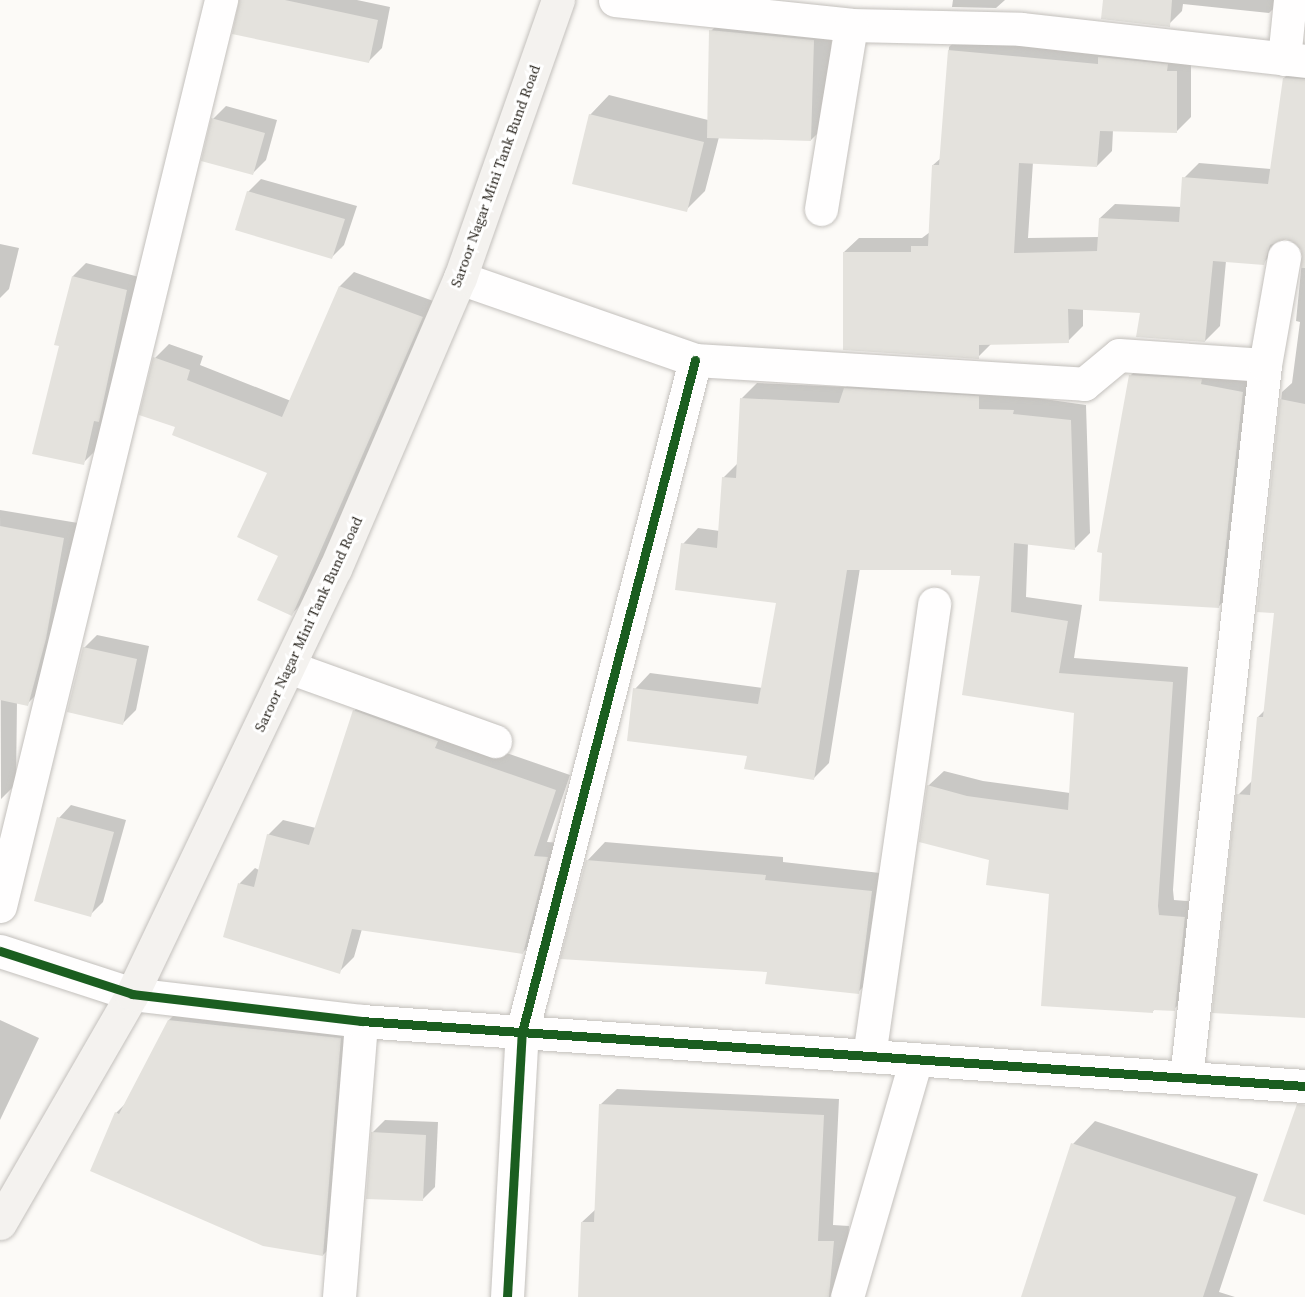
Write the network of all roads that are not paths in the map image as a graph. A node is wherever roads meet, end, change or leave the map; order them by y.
1 (221, 0) edge
2 (558, 0) edge
3 (615, 0) edge
4 (1290, 0) edge
5 (1023, 14) edge
6 (851, 26) junction
7 (1294, 60) edge
8 (820, 209) dead end
9 (1284, 257) dead end
10 (460, 278) junction
11 (695, 360) junction
12 (1265, 365) junction
13 (934, 604) dead end
14 (289, 667) junction
15 (495, 741) dead end
16 (0, 906) edge
17 (0, 951) edge
18 (132, 994) junction
19 (361, 1021) junction
20 (522, 1032) junction
21 (869, 1056) junction
22 (916, 1060) junction
23 (1186, 1078) junction
24 (1305, 1086) edge
25 (0, 1223) edge
26 (339, 1297) edge
27 (507, 1297) edge
28 (847, 1297) edge

1 - 16 street
2 - 10 main road, Saroor Nagar Mini Tank Bund Road
3 - 6 street
4 - 7 street
5 - 6 street
5 - 7 street
6 - 8 street
9 - 12 street
10 - 11 street
10 - 14 main road, Saroor Nagar Mini Tank Bund Road
11 - 12 street
11 - 20 street
12 - 23 street
13 - 21 street
14 - 15 street
14 - 18 main road, Saroor Nagar Mini Tank Bund Road
17 - 18 street
18 - 19 street
18 - 25 main road, Saroor Nagar Mini Tank Bund Road
19 - 20 street
19 - 26 street
20 - 21 street
20 - 27 street
21 - 22 street
22 - 23 street
22 - 28 street
23 - 24 street

